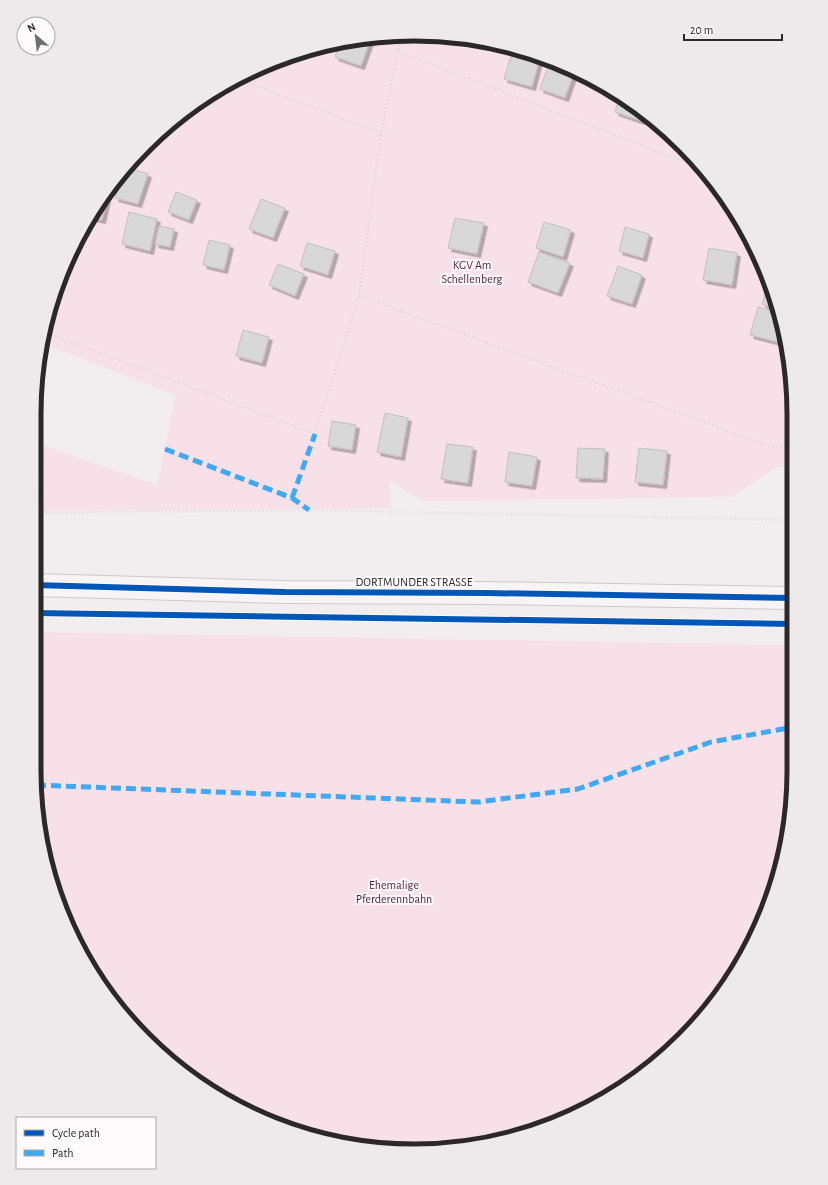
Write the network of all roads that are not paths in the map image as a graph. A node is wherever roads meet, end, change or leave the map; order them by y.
1 (41, 585) edge
2 (787, 598) edge

1 - 2 main road, DORTMUNDER STRASSE

